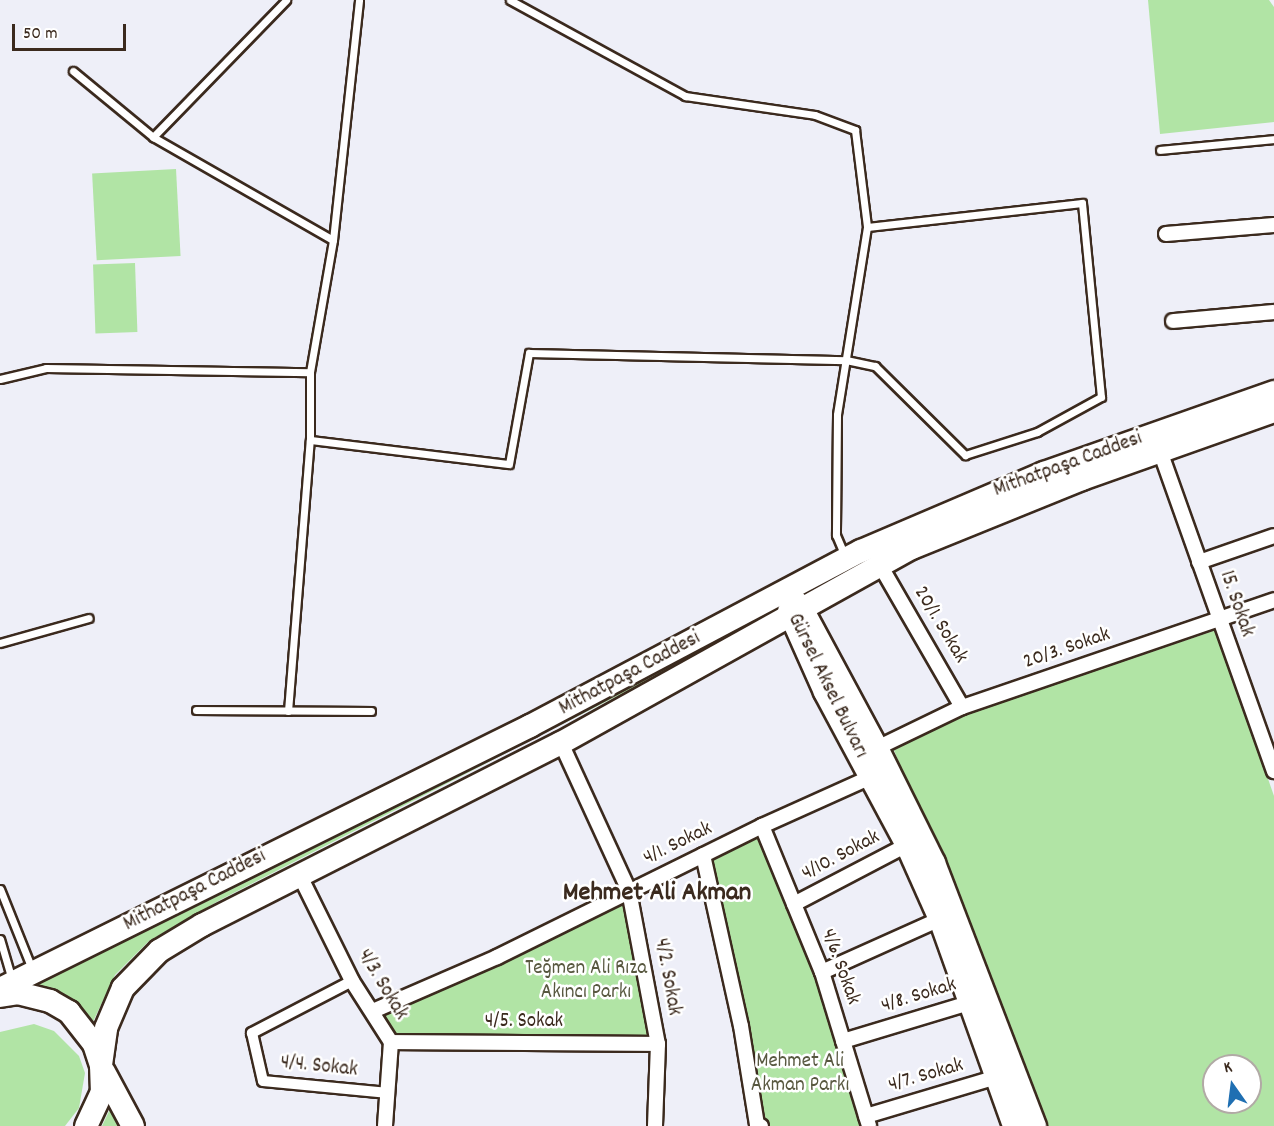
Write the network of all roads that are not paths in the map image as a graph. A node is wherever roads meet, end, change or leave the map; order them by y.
1 (286, 0) edge
2 (359, 0) edge
3 (510, 0) edge
4 (72, 71) dead end
5 (153, 137) junction
6 (1274, 139) edge
7 (1160, 150) dead end
8 (1274, 225) edge
9 (867, 227) junction
10 (1166, 234) dead end
11 (333, 240) junction
12 (1274, 312) edge
13 (1173, 321) dead end
14 (846, 360) junction
15 (310, 372) junction
16 (0, 379) edge
17 (1274, 392) edge
18 (1274, 411) edge
19 (310, 440) junction
20 (1160, 451) junction
21 (1274, 536) edge
22 (847, 558) junction
23 (1199, 562) junction
24 (880, 565) junction
25 (846, 583) junction
26 (1274, 600) edge
27 (792, 604) junction
28 (89, 618) dead end
29 (1218, 620) junction
30 (0, 643) edge
31 (962, 706) junction
32 (196, 710) dead end
33 (288, 711) junction
34 (371, 711) dead end
35 (561, 743) junction
36 (878, 748) junction
37 (1274, 771) edge
38 (871, 777) junction
39 (762, 826) junction
40 (907, 845) junction
41 (703, 855) junction
42 (299, 874) junction
43 (0, 889) edge
44 (629, 891) junction
45 (794, 904) junction
46 (940, 919) junction
47 (0, 939) edge
48 (33, 972) junction
49 (822, 972) junction
50 (352, 981) junction
51 (4, 989) edge
52 (972, 1002) junction
53 (373, 1011) junction
54 (843, 1041) junction
55 (391, 1042) junction
56 (658, 1044) junction
57 (101, 1065) junction
58 (997, 1077) junction
59 (388, 1093) junction
60 (868, 1121) edge
61 (86, 1126) edge
62 (133, 1126) edge
63 (385, 1126) edge
64 (655, 1126) edge
65 (762, 1126) edge
66 (1014, 1126) edge
67 (1035, 1126) edge

1 - 5 lane
2 - 11 lane
3 - 9 lane
4 - 5 lane
5 - 11 lane
6 - 7 lane
8 - 10 street
9 - 14 lane
9 - 14 lane
11 - 15 lane
12 - 13 street
14 - 19 lane
14 - 22 lane
15 - 16 lane
15 - 19 lane
17 - 22 main road, Mithatpaşa Caddesi
18 - 20 main road, Mithatpaşa Caddesi
19 - 33 lane
20 - 23 street, 15. Sokak
20 - 24 main road, Mithatpaşa Caddesi
21 - 23 street
22 - 25 lane
22 - 27 main road, Mithatpaşa Caddesi
23 - 29 street, 15. Sokak
24 - 25 main road, Mithatpaşa Caddesi
24 - 31 street, 20/1. Sokak
25 - 27 main road, Mithatpaşa Caddesi
26 - 29 street, 20/3. Sokak
27 - 35 main road, Mithatpaşa Caddesi
27 - 36 main road, Gürsel Aksel Bulvarı
27 - 38 main road, Gürsel Aksel Bulvarı
27 - 48 main road, Mithatpaşa Caddesi
28 - 30 lane
29 - 31 street, 20/3. Sokak
29 - 37 street, 15. Sokak
31 - 36 street, 20/3. Sokak
32 - 33 lane
33 - 34 lane
35 - 42 main road, Mithatpaşa Caddesi
35 - 44 street, 4/2. Sokak
36 - 38 main road
36 - 67 main road, Gürsel Aksel Bulvarı
38 - 39 street, 4/1. Sokak
38 - 40 main road, Gürsel Aksel Bulvarı
39 - 41 street, 4/1. Sokak
39 - 45 street, 4/6. Sokak
40 - 45 street, 4/10. Sokak
40 - 46 main road, Gürsel Aksel Bulvarı
41 - 44 street, 4/1. Sokak
41 - 65 street
42 - 50 street, 4/3. Sokak
42 - 57 main road, Mithatpaşa Caddesi
43 - 48 lane
44 - 53 street, 4/1. Sokak
44 - 56 street, 4/2. Sokak
45 - 49 street, 4/6. Sokak
46 - 49 street
46 - 52 main road, Gürsel Aksel Bulvarı
47 - 51 lane
48 - 51 main road, Mithatpaşa Caddesi
49 - 54 street, 4/6. Sokak
50 - 53 street, 4/3. Sokak
50 - 59 street, 4/4. Sokak
51 - 57 main road
52 - 54 street, 4/8. Sokak
52 - 58 main road, Gürsel Aksel Bulvarı
53 - 55 street, 4/3. Sokak
54 - 60 street, 4/6. Sokak
55 - 56 street, 4/5. Sokak
55 - 59 street, 4/3. Sokak
56 - 64 street, 4/2. Sokak
57 - 61 main road, Mithatpaşa Caddesi
57 - 62 main road
58 - 60 street, 4/7. Sokak
58 - 66 main road, Gürsel Aksel Bulvarı
59 - 63 street, 4/3. Sokak

